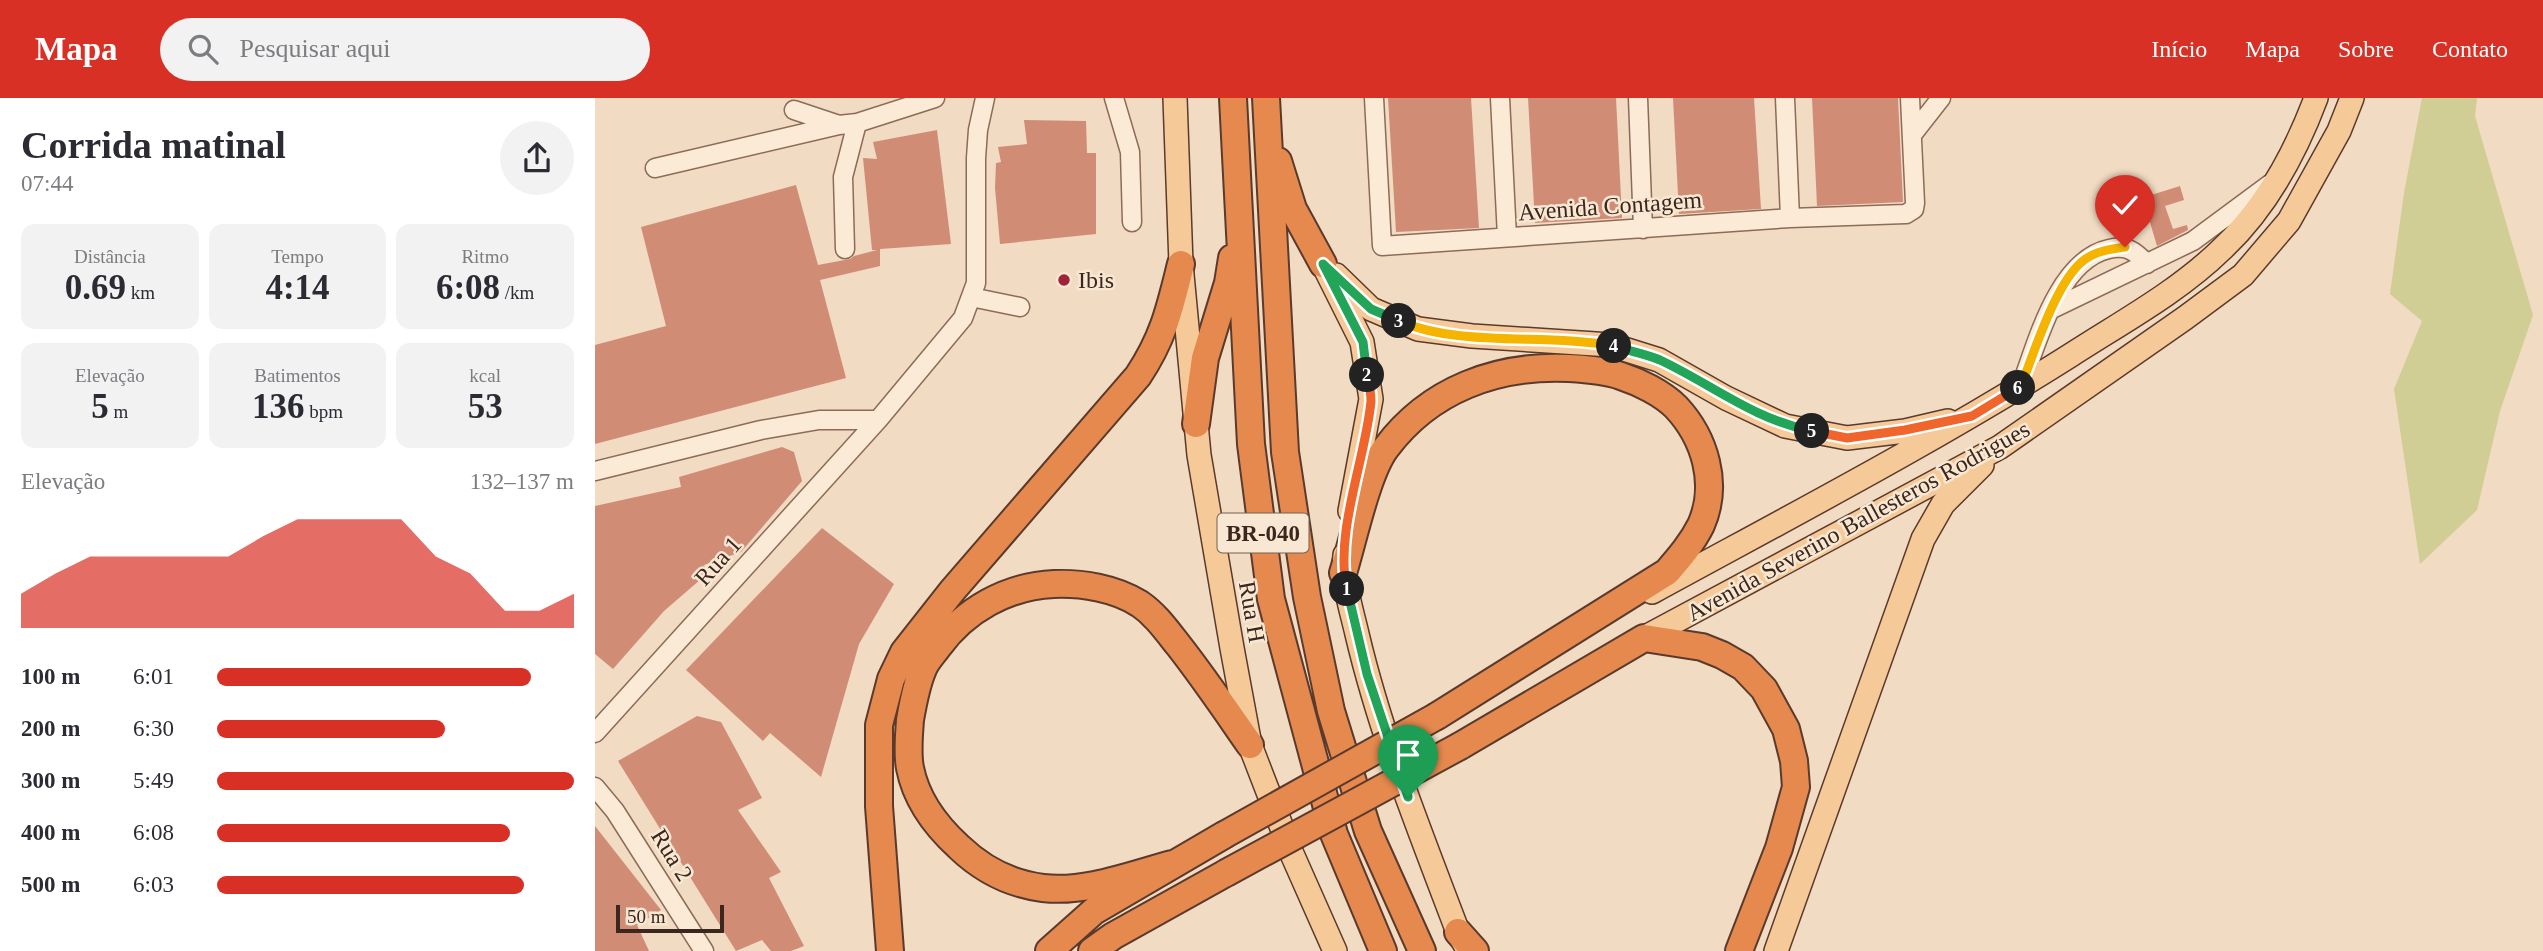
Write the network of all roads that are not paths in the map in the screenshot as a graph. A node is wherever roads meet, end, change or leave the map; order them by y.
1 (935, 98) edge
2 (985, 98) edge
3 (1114, 98) edge
4 (1175, 98) edge
5 (1233, 98) edge
6 (1266, 98) edge
7 (1374, 98) edge
8 (1500, 98) edge
9 (1638, 98) edge
10 (1785, 98) edge
11 (1910, 98) edge
12 (1941, 98) edge
13 (2316, 98) edge
14 (2351, 98) edge
15 (794, 110) dead end
16 (848, 124) junction
17 (1267, 126) junction
18 (1912, 135) junction
19 (655, 169) dead end
20 (2278, 178) junction
21 (1240, 215) junction
22 (1790, 218) junction
23 (1132, 222) dead end
24 (1643, 229) junction
25 (1507, 237) junction
26 (845, 249) dead end
27 (1181, 264) junction
28 (1323, 264) junction
29 (2147, 264) junction
30 (971, 297) junction
31 (1020, 307) dead end
32 (2050, 310) junction
33 (2021, 386) junction
34 (1972, 416) junction
35 (878, 421) junction
36 (1196, 424) junction
37 (2000, 447) junction
38 (595, 471) edge
39 (1343, 573) junction
40 (1644, 638) junction
41 (1511, 670) junction
42 (595, 733) edge
43 (1250, 745) junction
44 (595, 787) edge
45 (1172, 864) junction
46 (1467, 945) edge
47 (1102, 946) edge
48 (704, 951) edge
49 (890, 951) edge
50 (1049, 951) edge
51 (1335, 951) edge
52 (1383, 951) edge
53 (1422, 951) edge
54 (1739, 951) edge
55 (1776, 951) edge

1 - 16 lane
2 - 30 lane, Rua 1
3 - 23 lane
4 - 27 main road, Rua H
5 - 21 highway, BR-040
6 - 17 highway, BR-040
7 - 25 lane, Avenida Contagem
8 - 25 lane
9 - 24 lane
10 - 22 lane
11 - 18 lane, Avenida Contagem
12 - 18 lane
13 - 20 main road, Avenida Severino Ballesteros Rodrigues
14 - 37 main road, Avenida Severino Ballesteros Rodrigues
15 - 16 lane
16 - 19 lane
16 - 26 lane
17 - 28 highway
17 - 53 highway, BR-040
18 - 22 lane, Avenida Contagem
20 - 29 lane
20 - 33 main road, Avenida Severino Ballesteros Rodrigues
21 - 36 highway
21 - 52 highway, BR-040
22 - 24 lane, Avenida Contagem
24 - 25 lane, Avenida Contagem
27 - 36 main road, Rua H
27 - 49 highway
28 - 34 main road
28 - 39 main road
29 - 32 lane
29 - 32 lane
30 - 31 lane
30 - 35 lane, Rua 1
32 - 33 lane
33 - 34 main road, Avenida Severino Ballesteros Rodrigues
34 - 41 main road, Avenida Severino Ballesteros Rodrigues
35 - 38 lane
35 - 42 lane, Rua 1
36 - 43 main road, Rua H
37 - 40 main road, Avenida Severino Ballesteros Rodrigues
37 - 55 main road
39 - 41 highway
39 - 46 main road
40 - 47 highway, Avenida Severino Ballesteros Rodrigues, bridge
40 - 54 highway
41 - 45 highway, Avenida Severino Ballesteros Rodrigues, bridge
43 - 45 highway
43 - 51 main road, Rua H
44 - 48 lane, Rua 2
45 - 50 highway

